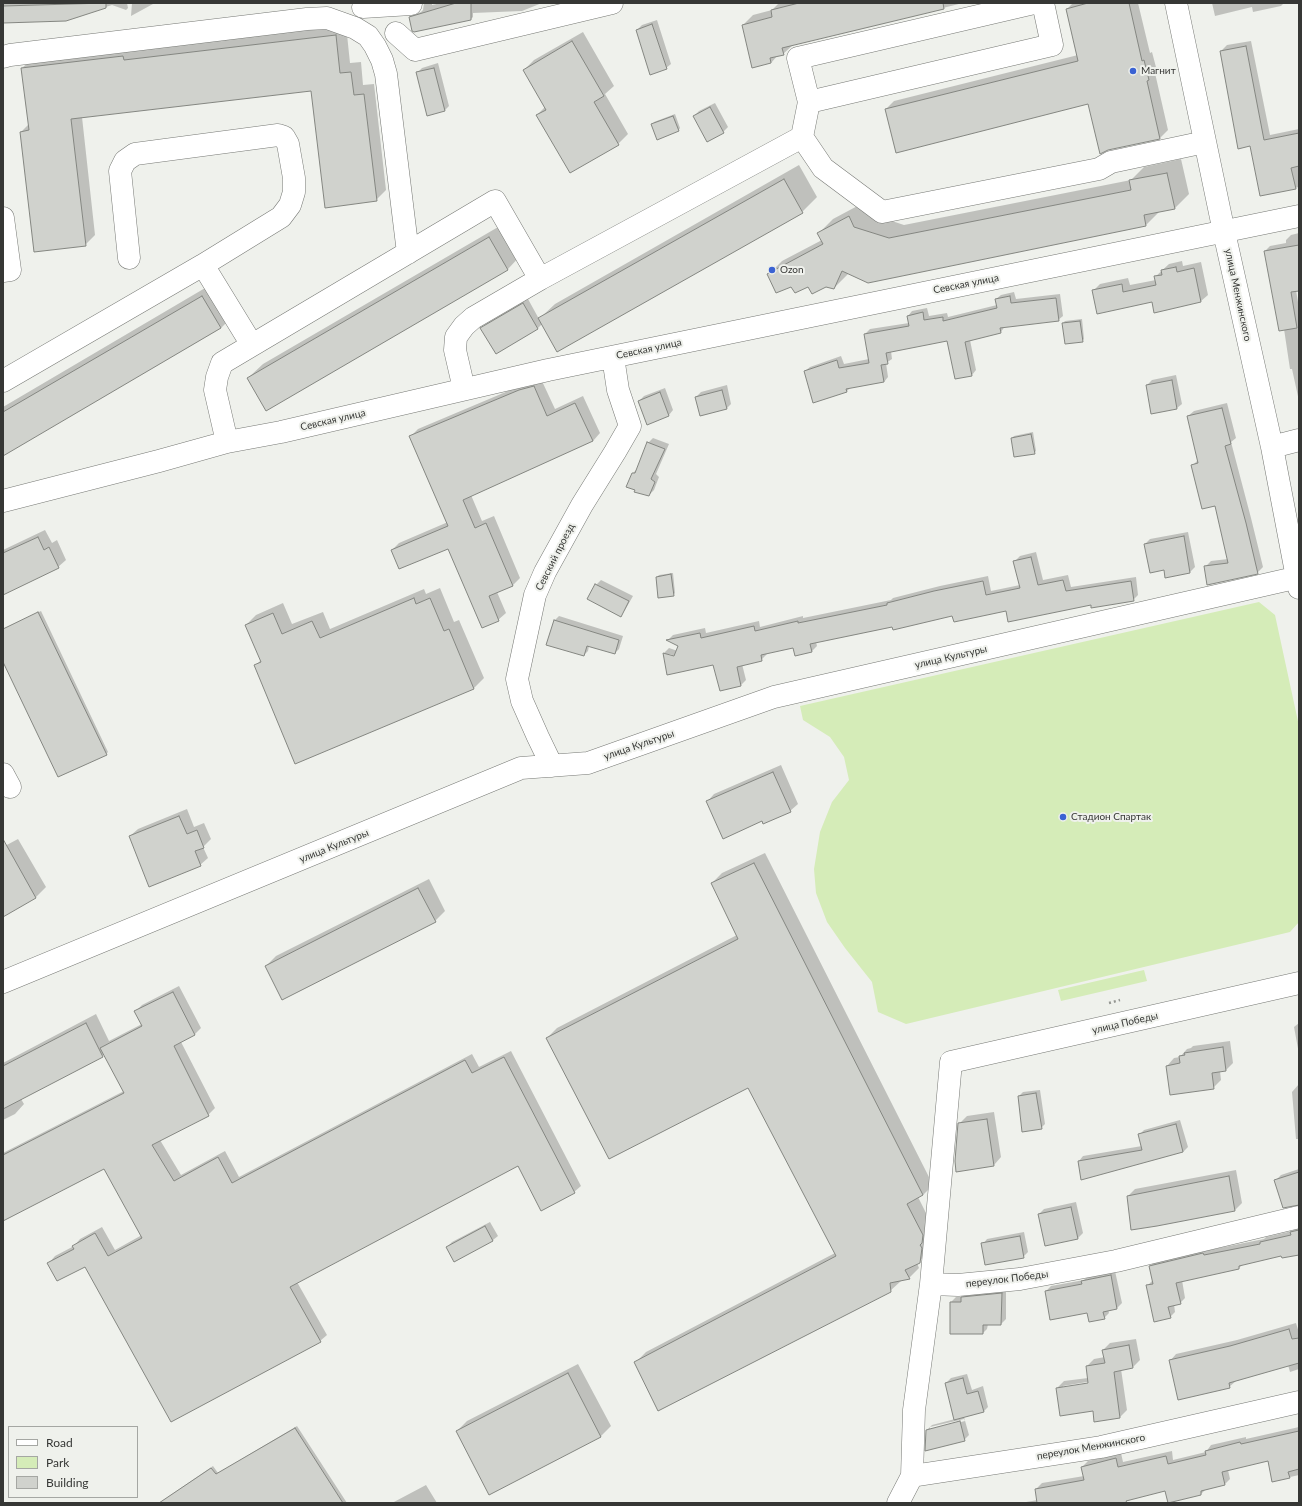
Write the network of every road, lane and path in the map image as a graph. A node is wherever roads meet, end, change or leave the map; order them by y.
1 (412, 3) edge
2 (612, 3) edge
3 (1034, 3) edge
4 (1043, 3) edge
5 (1176, 3) edge
6 (364, 7) dead end
7 (396, 33) dead end
8 (5, 56) edge
9 (809, 102) junction
10 (802, 137) junction
11 (1205, 142) junction
12 (1299, 216) edge
13 (3, 218) edge
14 (1224, 232) junction
15 (408, 253) junction
16 (129, 258) dead end
17 (204, 265) junction
18 (6, 271) edge
19 (540, 279) junction
20 (252, 345) junction
21 (613, 357) junction
22 (3, 381) edge
23 (464, 389) junction
24 (1299, 440) edge
25 (227, 442) junction
26 (1272, 446) junction
27 (3, 501) edge
28 (1298, 581) edge
29 (552, 766) junction
30 (3, 982) edge
31 (1299, 983) edge
32 (1299, 1217) edge
33 (931, 1284) junction
34 (1299, 1402) edge
35 (912, 1476) junction
36 (898, 1503) edge

1 - 6 street
2 - 7 street
3 - 9 street
4 - 9 street
5 - 11 street, улица Менжинского
8 - 15 street
9 - 10 street
10 - 11 street
10 - 19 street
11 - 14 street, улица Менжинского
12 - 14 street, Севская улица
13 - 18 street
14 - 21 street, Севская улица
14 - 26 street, улица Менжинского
15 - 19 street
15 - 20 street
16 - 17 street
17 - 20 street
17 - 22 street
19 - 23 street
20 - 25 street
21 - 23 street, Севская улица
21 - 29 street, Севский проезд
23 - 25 street, Севская улица
24 - 26 street
25 - 27 street, Севская улица
26 - 28 street, улица Менжинского
28 - 29 street, улица Культуры
29 - 30 street, улица Культуры
31 - 33 street, улица Победы
32 - 33 street, переулок Победы
33 - 35 street
34 - 35 street, переулок Менжинского
35 - 36 street

